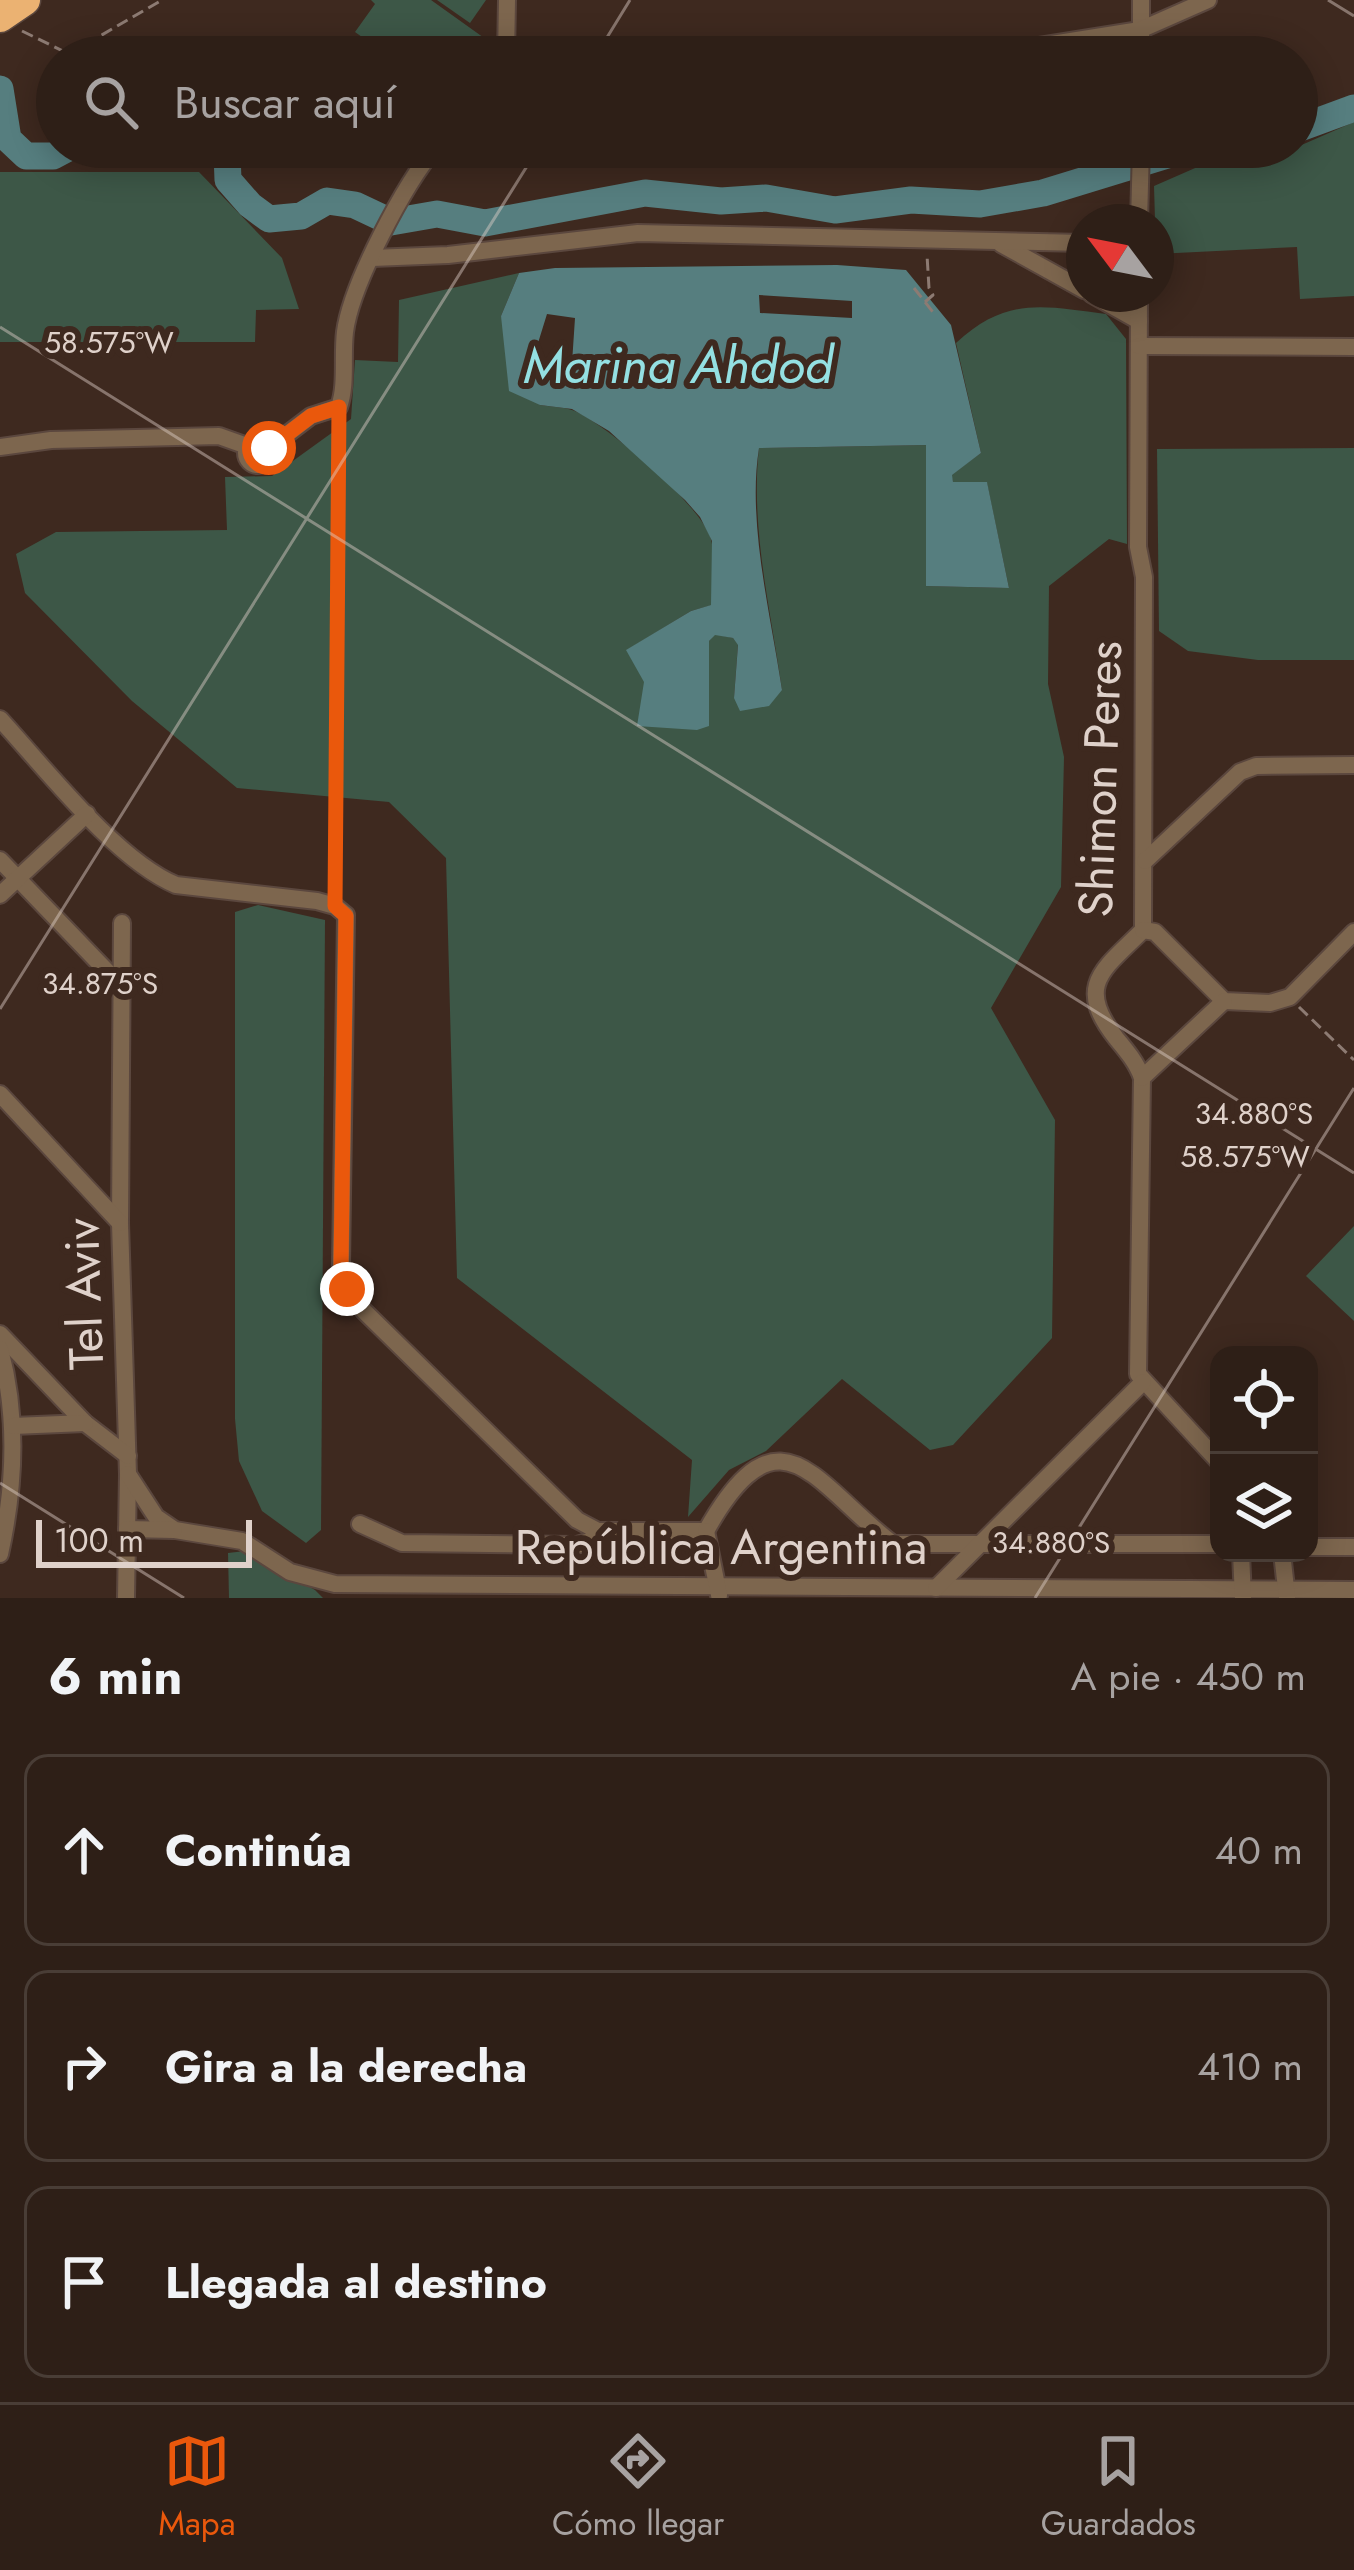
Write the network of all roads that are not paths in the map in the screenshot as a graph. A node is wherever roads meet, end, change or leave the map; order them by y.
1 (507, 0) edge
2 (1141, 0) edge
3 (1208, 0) edge
4 (1140, 30) junction
5 (506, 36) edge
6 (1102, 36) edge
7 (1140, 36) edge
8 (422, 168) edge
9 (1140, 168) edge
10 (1139, 204) edge
11 (999, 243) junction
12 (1066, 243) edge
13 (372, 258) junction
14 (1066, 280) edge
15 (1123, 312) edge
16 (1139, 312) edge
17 (1139, 321) junction
18 (1139, 346) junction
19 (1354, 347) edge
20 (0, 447) edge
21 (0, 719) edge
22 (1354, 765) edge
23 (87, 814) junction
24 (0, 860) edge
25 (1145, 861) junction
26 (17, 879) junction
27 (0, 895) edge
28 (122, 923) dead end
29 (1143, 930) junction
30 (1354, 932) edge
31 (123, 988) junction
32 (1224, 1001) junction
33 (1142, 1078) junction
34 (0, 1094) edge
35 (120, 1223) junction
36 (0, 1334) edge
37 (0, 1348) edge
38 (1143, 1382) junction
39 (85, 1423) junction
40 (13, 1426) junction
41 (1211, 1454) edge
42 (128, 1465) junction
43 (360, 1523) dead end
44 (127, 1529) junction
45 (175, 1530) junction
46 (598, 1531) junction
47 (706, 1532) junction
48 (979, 1543) junction
49 (1210, 1544) edge
50 (1318, 1546) edge
51 (1354, 1547) edge
52 (0, 1554) edge
53 (1241, 1562) edge
54 (1283, 1562) edge
55 (936, 1588) junction
56 (1354, 1590) edge
57 (719, 1592) edge
58 (1243, 1594) edge
59 (1287, 1594) edge
60 (126, 1598) edge

1 - 5 street
2 - 4 street
3 - 4 street
4 - 6 street
4 - 7 street
8 - 13 street
9 - 10 street
11 - 12 street
11 - 13 street
11 - 14 street
13 - 20 street
15 - 17 street
16 - 17 street, Shimon Peres
17 - 18 street, Shimon Peres
18 - 19 street
18 - 25 street, Shimon Peres
21 - 23 street
22 - 25 street
23 - 26 street
23 - 46 street
24 - 26 street
25 - 29 street, Shimon Peres
26 - 27 street
26 - 31 street
28 - 31 street, Tel Aviv
29 - 32 street
29 - 33 street, Shimon Peres
30 - 32 street
31 - 35 street, Tel Aviv
32 - 33 street
33 - 38 street
34 - 35 street
35 - 42 street, Tel Aviv
36 - 39 street
37 - 40 street
38 - 41 street
38 - 48 street
39 - 40 street
39 - 42 street
40 - 52 street
42 - 44 street, Tel Aviv
42 - 45 street
43 - 46 street
44 - 45 street, República Argentina
44 - 60 street, Tel Aviv
45 - 57 street, República Argentina
46 - 47 street
47 - 48 street, República Argentina
47 - 57 street
48 - 49 street, República Argentina
48 - 55 street
50 - 51 street
53 - 58 street
54 - 59 street
55 - 57 street, República Argentina
55 - 58 street, República Argentina
56 - 59 street, República Argentina
58 - 59 street, República Argentina

